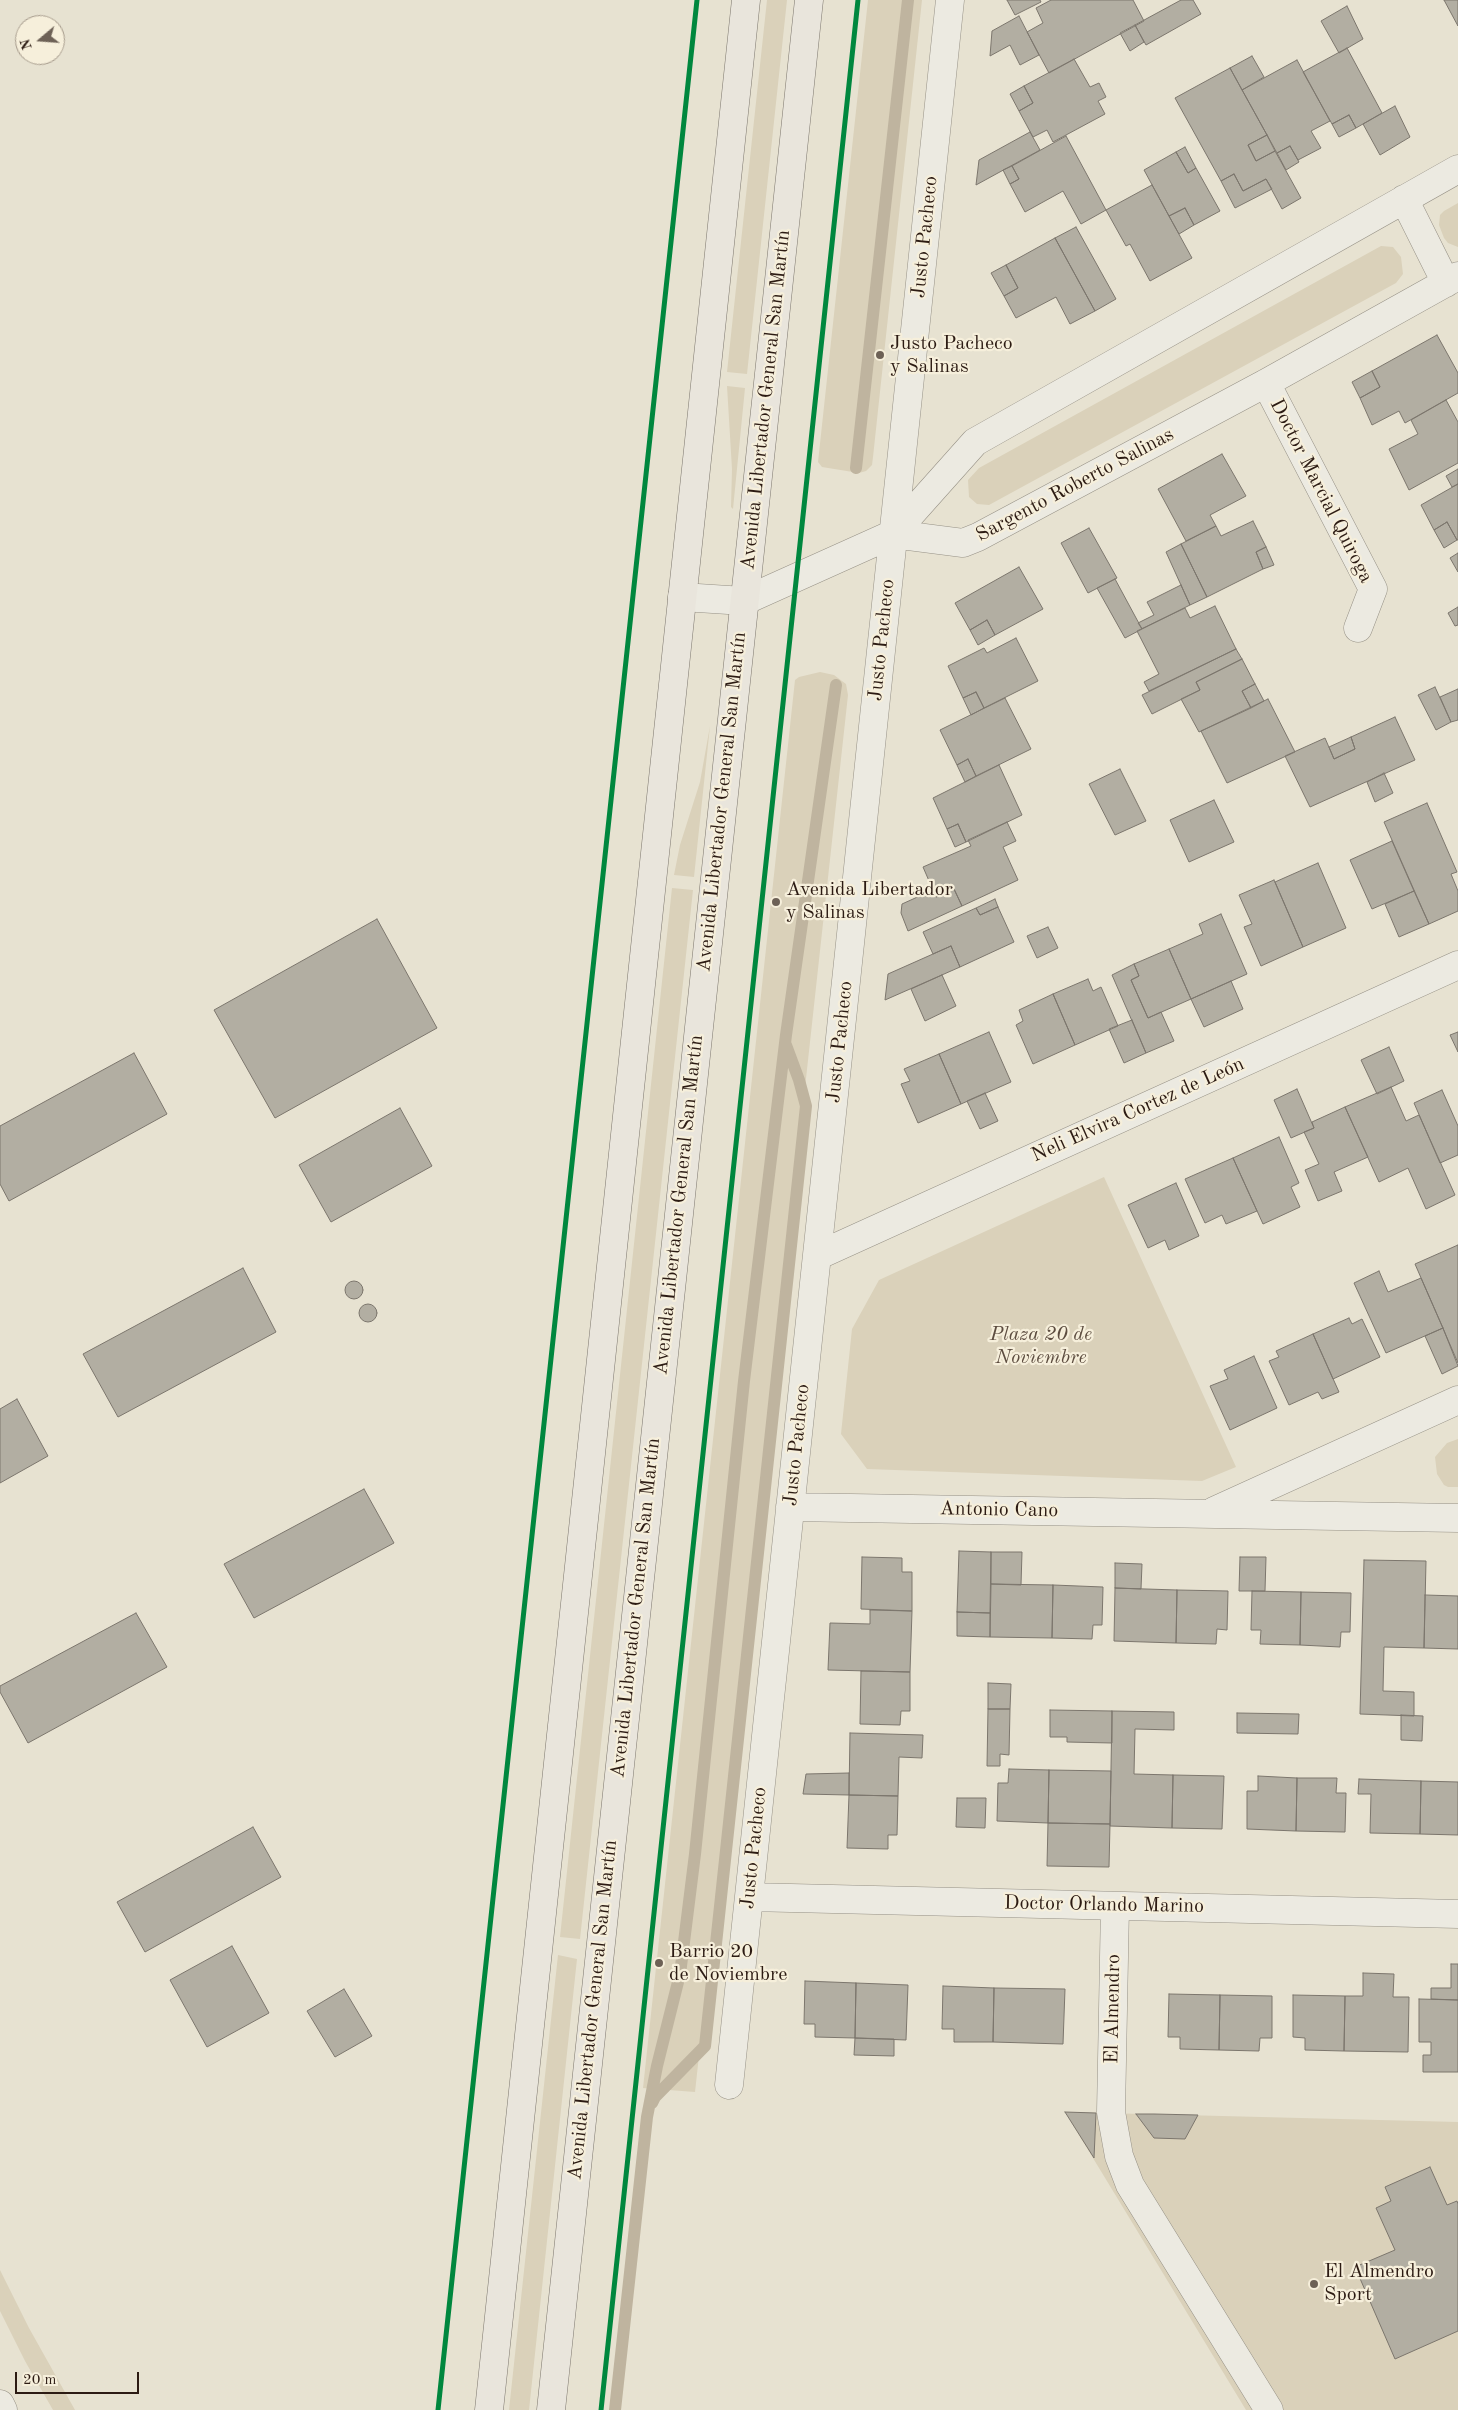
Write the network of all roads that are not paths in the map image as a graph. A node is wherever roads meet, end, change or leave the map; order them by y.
1 (746, 0) edge
2 (809, 0) edge
3 (950, 0) edge
4 (1458, 169) edge
5 (1404, 199) junction
6 (1452, 280) edge
7 (1266, 383) junction
8 (893, 534) junction
9 (682, 597) junction
10 (744, 601) junction
11 (1358, 628) dead end
12 (1458, 965) edge
13 (817, 1256) junction
14 (1458, 1400) edge
15 (790, 1507) junction
16 (1208, 1513) junction
17 (1458, 1518) edge
18 (749, 1897) junction
19 (1115, 1906) junction
20 (1458, 1914) edge
21 (729, 2085) dead end
22 (0, 2404) edge
23 (3, 2410) edge
24 (489, 2410) edge
25 (551, 2410) edge
26 (1269, 2410) edge

1 - 9 main road
2 - 10 main road, Avenida Libertador General San Martín
3 - 8 street, Justo Pacheco
4 - 5 street
5 - 6 street
5 - 8 street
6 - 7 street, Sargento Roberto Salinas
7 - 8 street, Sargento Roberto Salinas
7 - 11 street, Doctor Marcial Quiroga
8 - 10 street
8 - 13 street, Justo Pacheco
9 - 10 street
9 - 24 main road
10 - 25 main road, Avenida Libertador General San Martín
12 - 13 street, Neli Elvira Cortez de León
13 - 15 street, Justo Pacheco
14 - 16 street, Antonio Cano
15 - 16 street, Antonio Cano
15 - 18 street, Justo Pacheco
16 - 17 street, Antonio Cano
18 - 19 street, Doctor Orlando Marino
18 - 21 street, Justo Pacheco
19 - 20 street, Doctor Orlando Marino
19 - 26 street, El Almendro
22 - 23 street

